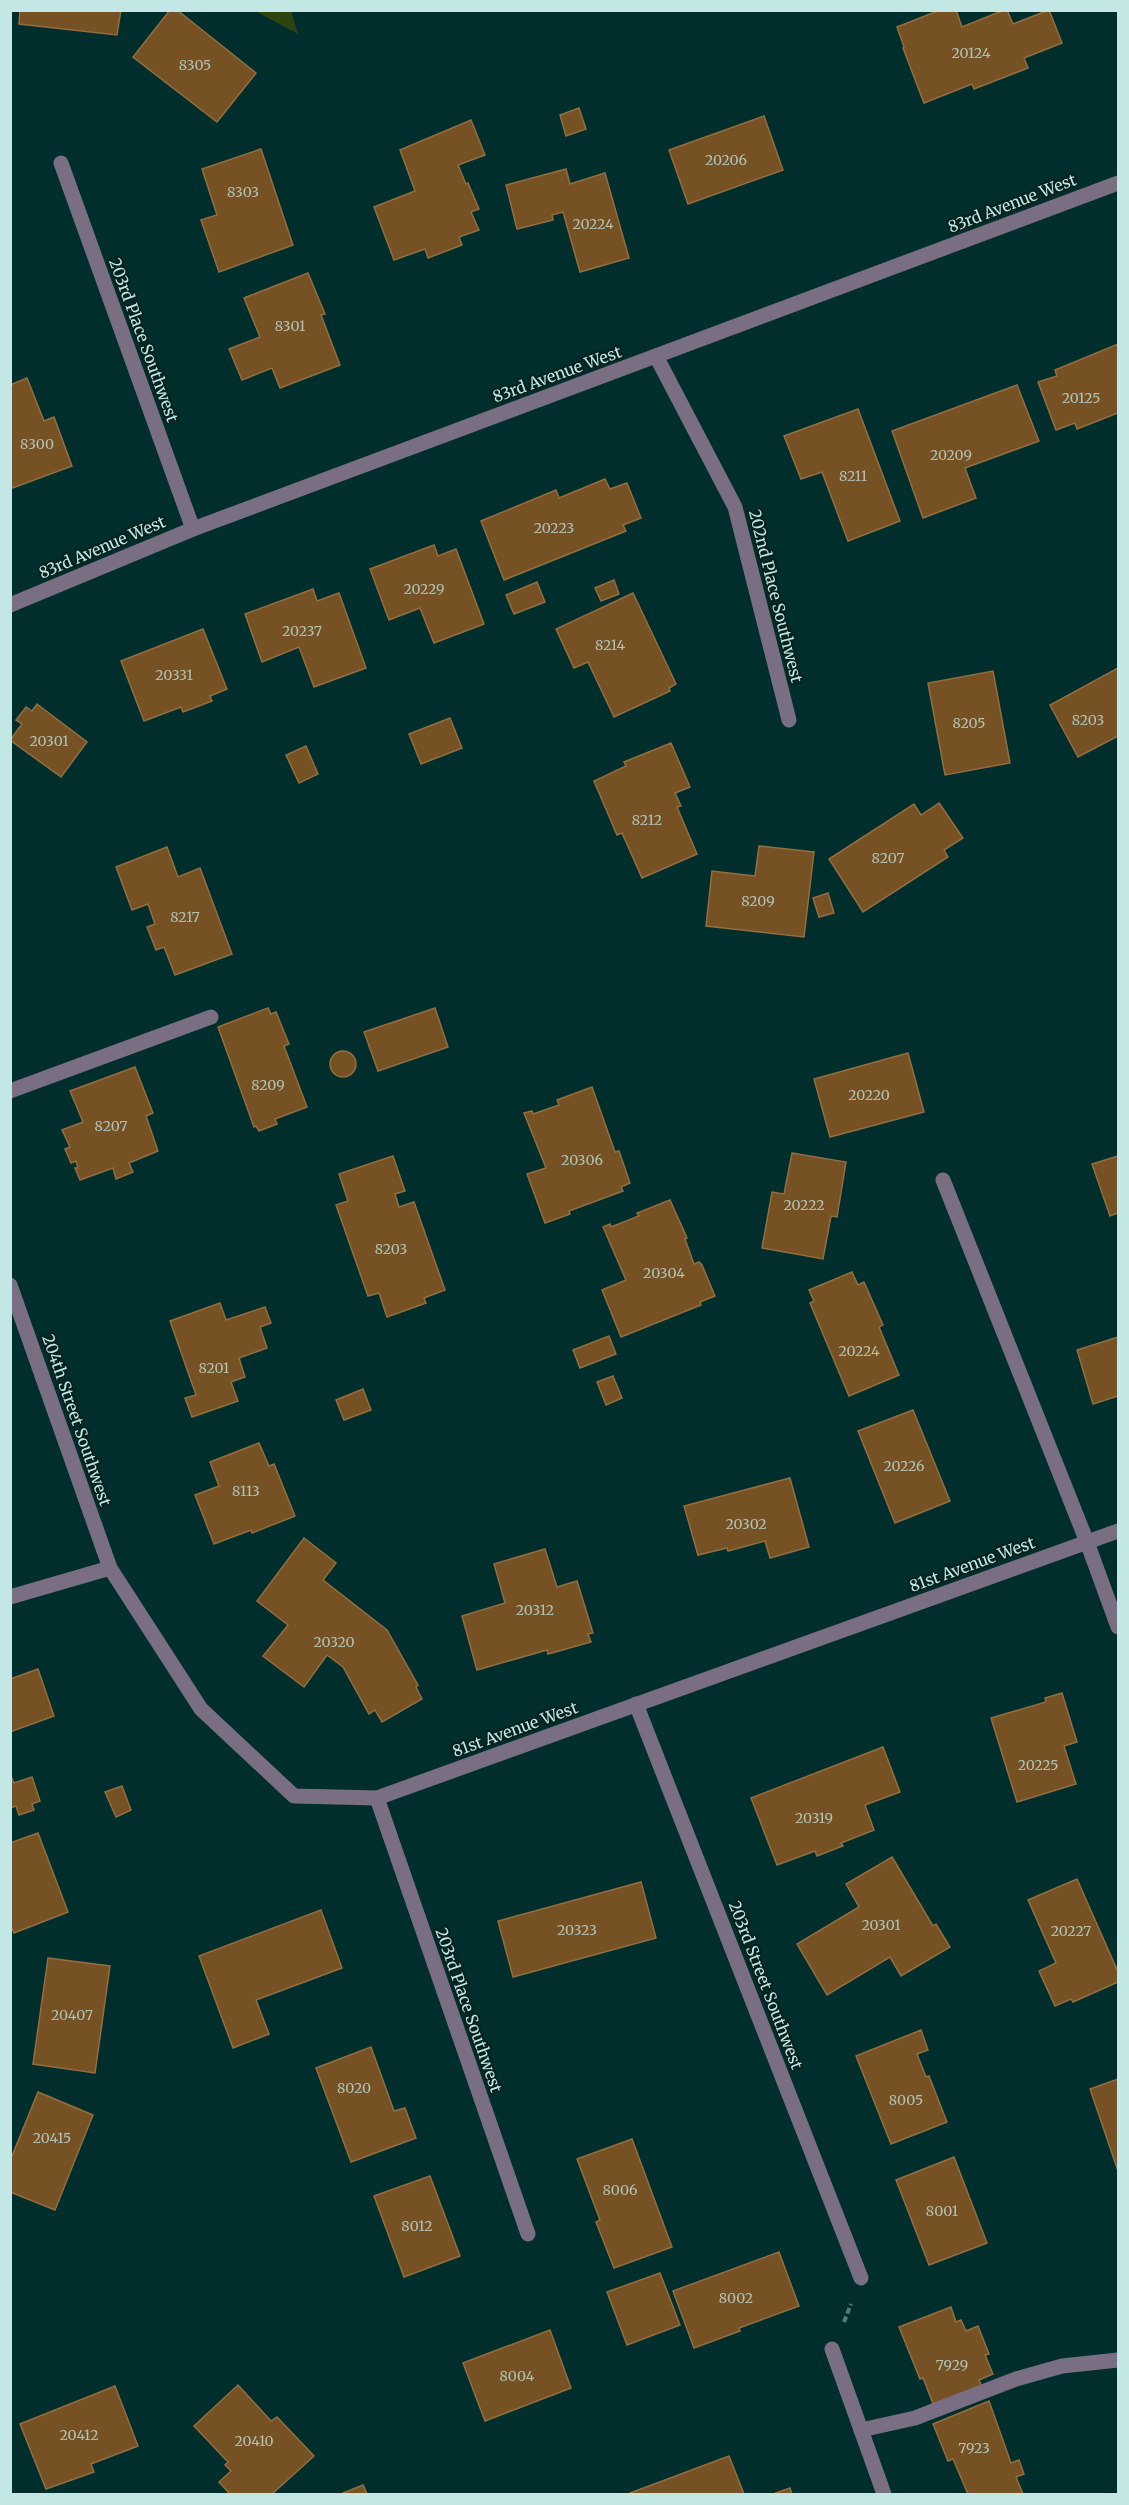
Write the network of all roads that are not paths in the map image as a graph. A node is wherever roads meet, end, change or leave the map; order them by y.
1 (61, 163) dead end
2 (1119, 183) edge
3 (656, 356) junction
4 (193, 528) junction
5 (10, 605) edge
6 (789, 720) dead end
7 (211, 1017) dead end
8 (10, 1091) edge
9 (943, 1180) dead end
10 (10, 1285) edge
11 (1119, 1531) edge
12 (1087, 1542) junction
13 (110, 1568) junction
14 (10, 1597) edge
15 (1119, 1628) edge
16 (636, 1704) junction
17 (377, 1798) junction
18 (528, 2234) dead end
19 (861, 2278) road end
20 (832, 2349) road end
21 (1119, 2360) edge
22 (861, 2430) junction
23 (884, 2494) edge

1 - 4 street, 203rd Place Southwest
2 - 3 street, 83rd Avenue West
3 - 4 street, 83rd Avenue West
3 - 6 street, 202nd Place Southwest
4 - 5 street, 83rd Avenue West
7 - 8 street
9 - 12 street
10 - 13 street, 204th Street Southwest
11 - 12 street, 81st Avenue West
12 - 15 street
12 - 16 street, 81st Avenue West
13 - 14 street
13 - 17 street, 81st Avenue West
16 - 17 street, 81st Avenue West
16 - 19 street, 203rd Street Southwest
17 - 18 street, 203rd Place Southwest
20 - 22 street
21 - 22 street
22 - 23 street

